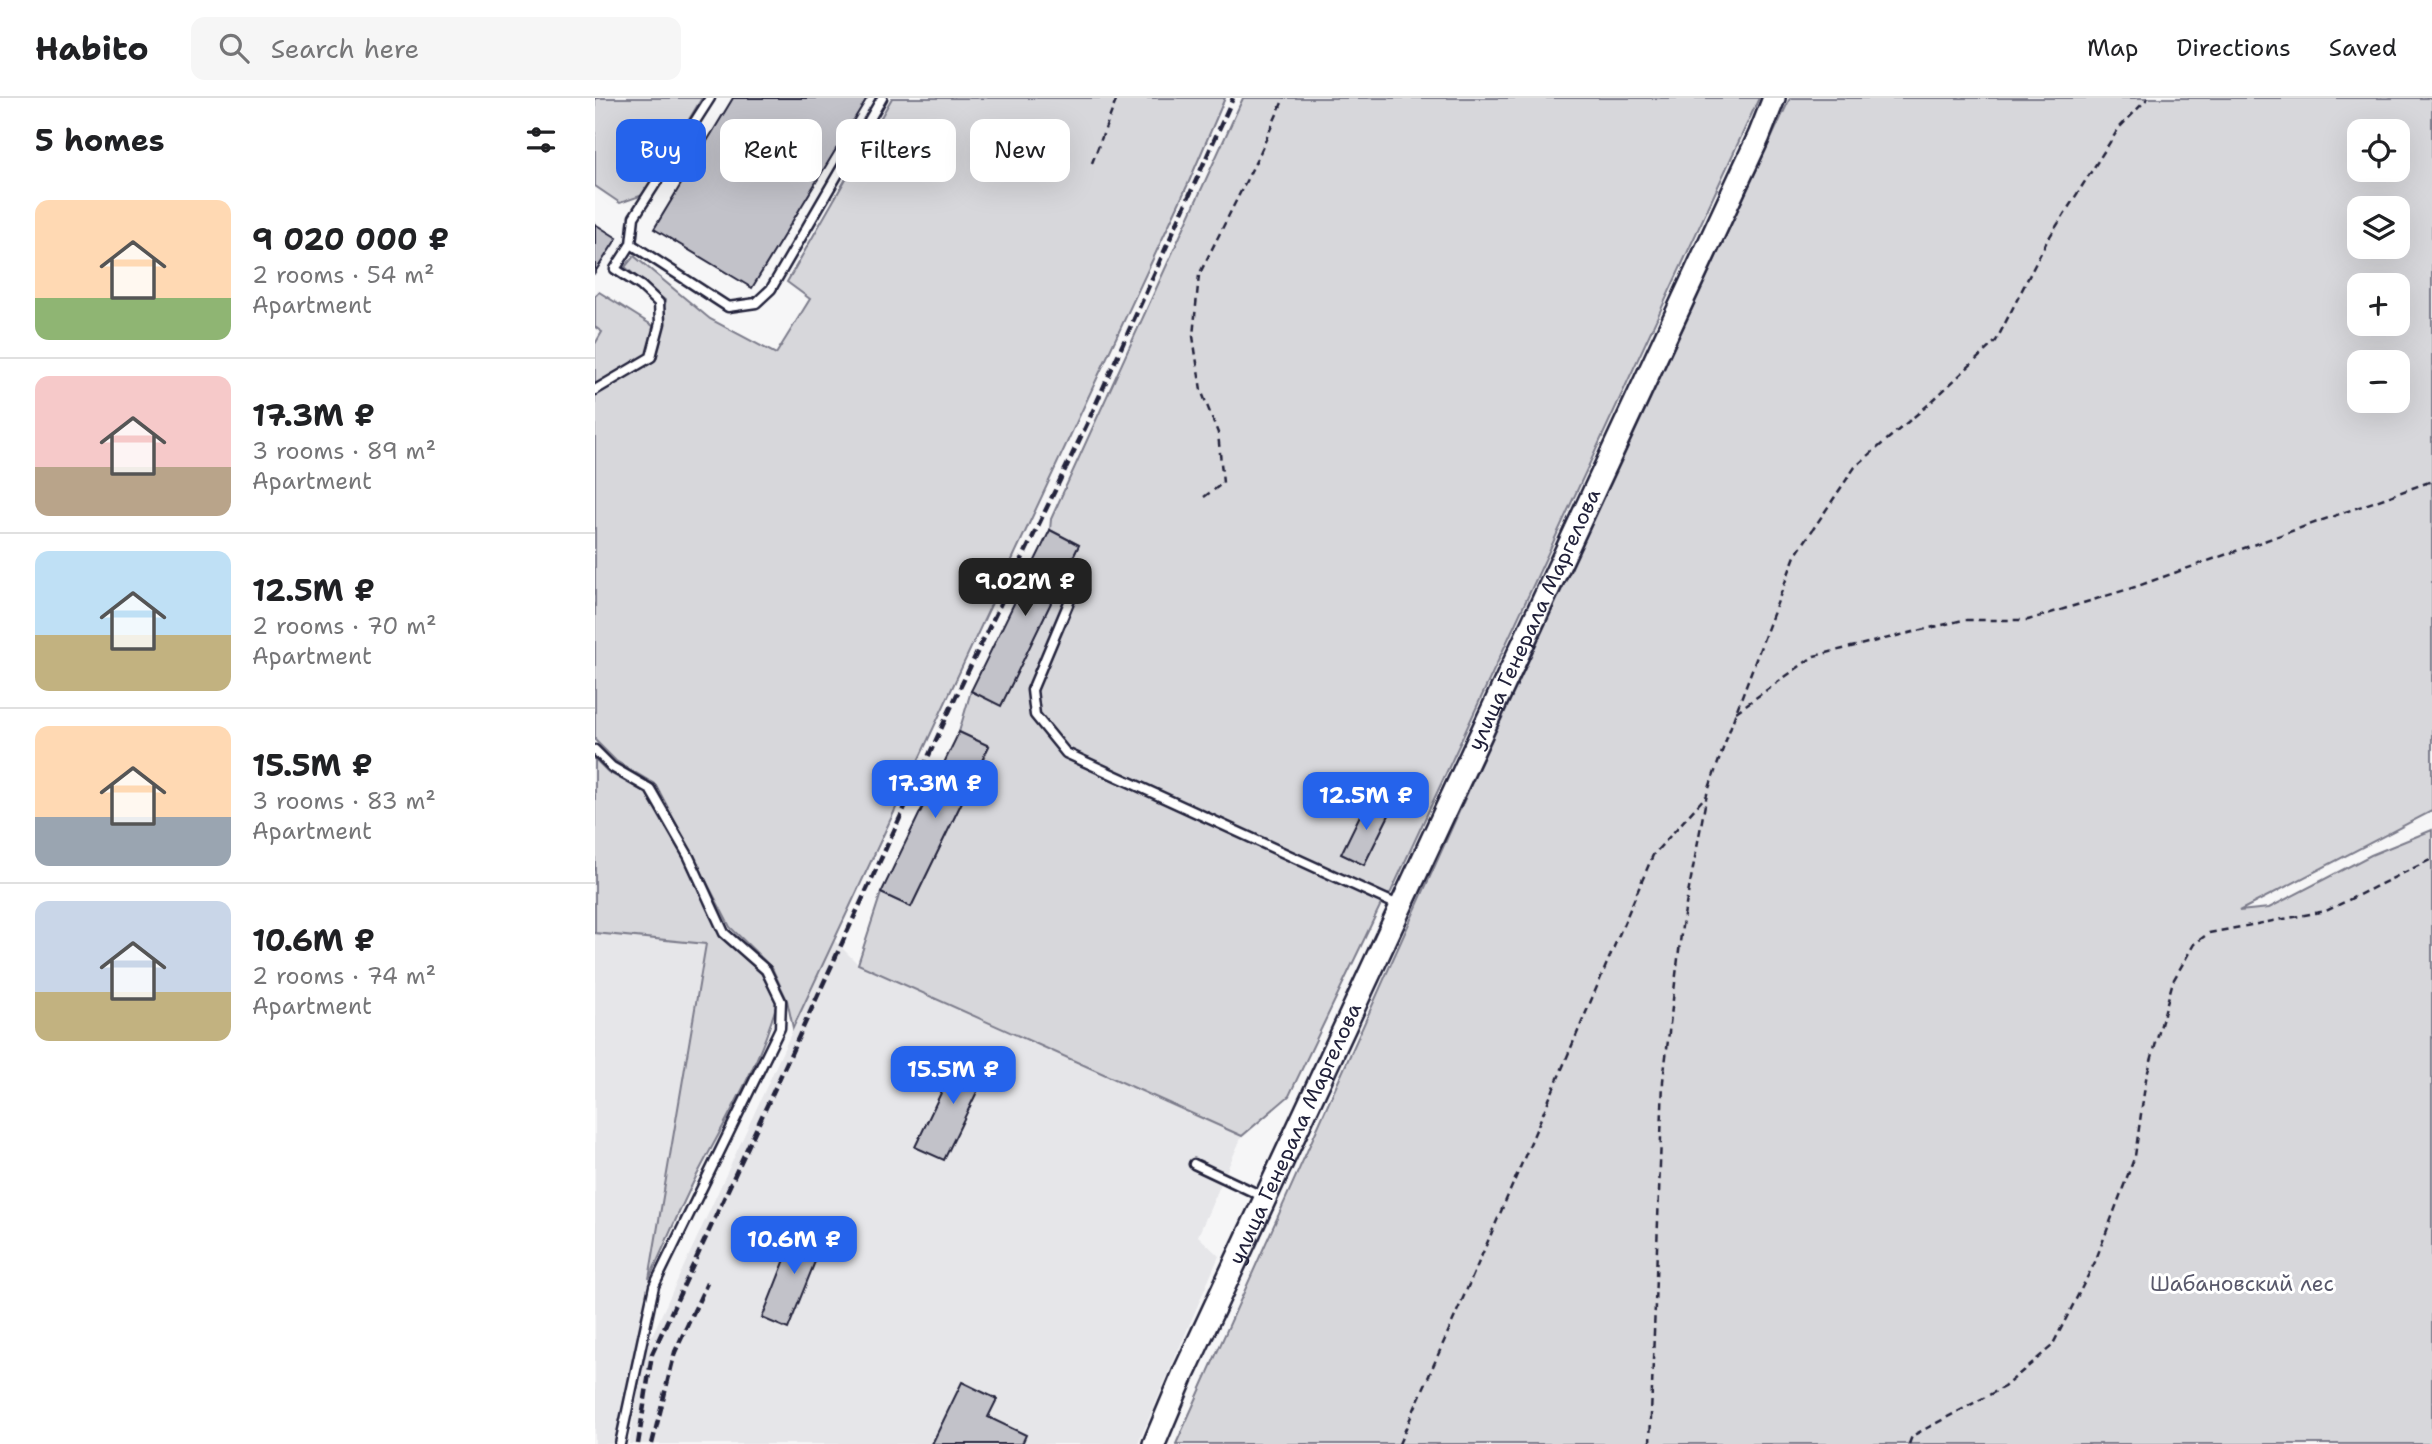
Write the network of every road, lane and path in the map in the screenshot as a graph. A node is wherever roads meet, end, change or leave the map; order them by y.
1 (710, 98) edge
2 (882, 98) edge
3 (1117, 98) edge
4 (1284, 98) edge
5 (1774, 98) edge
6 (2148, 98) edge
7 (1092, 163) dead end
8 (631, 244) junction
9 (595, 390) edge
10 (2432, 481) edge
11 (1205, 497) dead end
12 (1083, 569) dead end
13 (1736, 712) junction
14 (595, 750) edge
15 (1707, 794) junction
16 (2432, 859) edge
17 (1399, 906) junction
18 (1193, 1164) dead end
19 (1266, 1198) junction
20 (620, 1444) edge
21 (1154, 1444) edge
22 (1399, 1444) edge
23 (1650, 1444) edge
24 (1909, 1444) edge

1 - 8 lane
2 - 8 lane
3 - 7 path
4 - 11 path
5 - 17 main road, улица Генерала Маргелова
6 - 13 path
8 - 9 lane
10 - 13 path
12 - 17 lane
13 - 15 path
14 - 20 lane
15 - 22 path
15 - 23 path
16 - 24 path
17 - 19 main road, улица Генерала Маргелова
18 - 19 lane
19 - 21 main road, улица Генерала Маргелова

